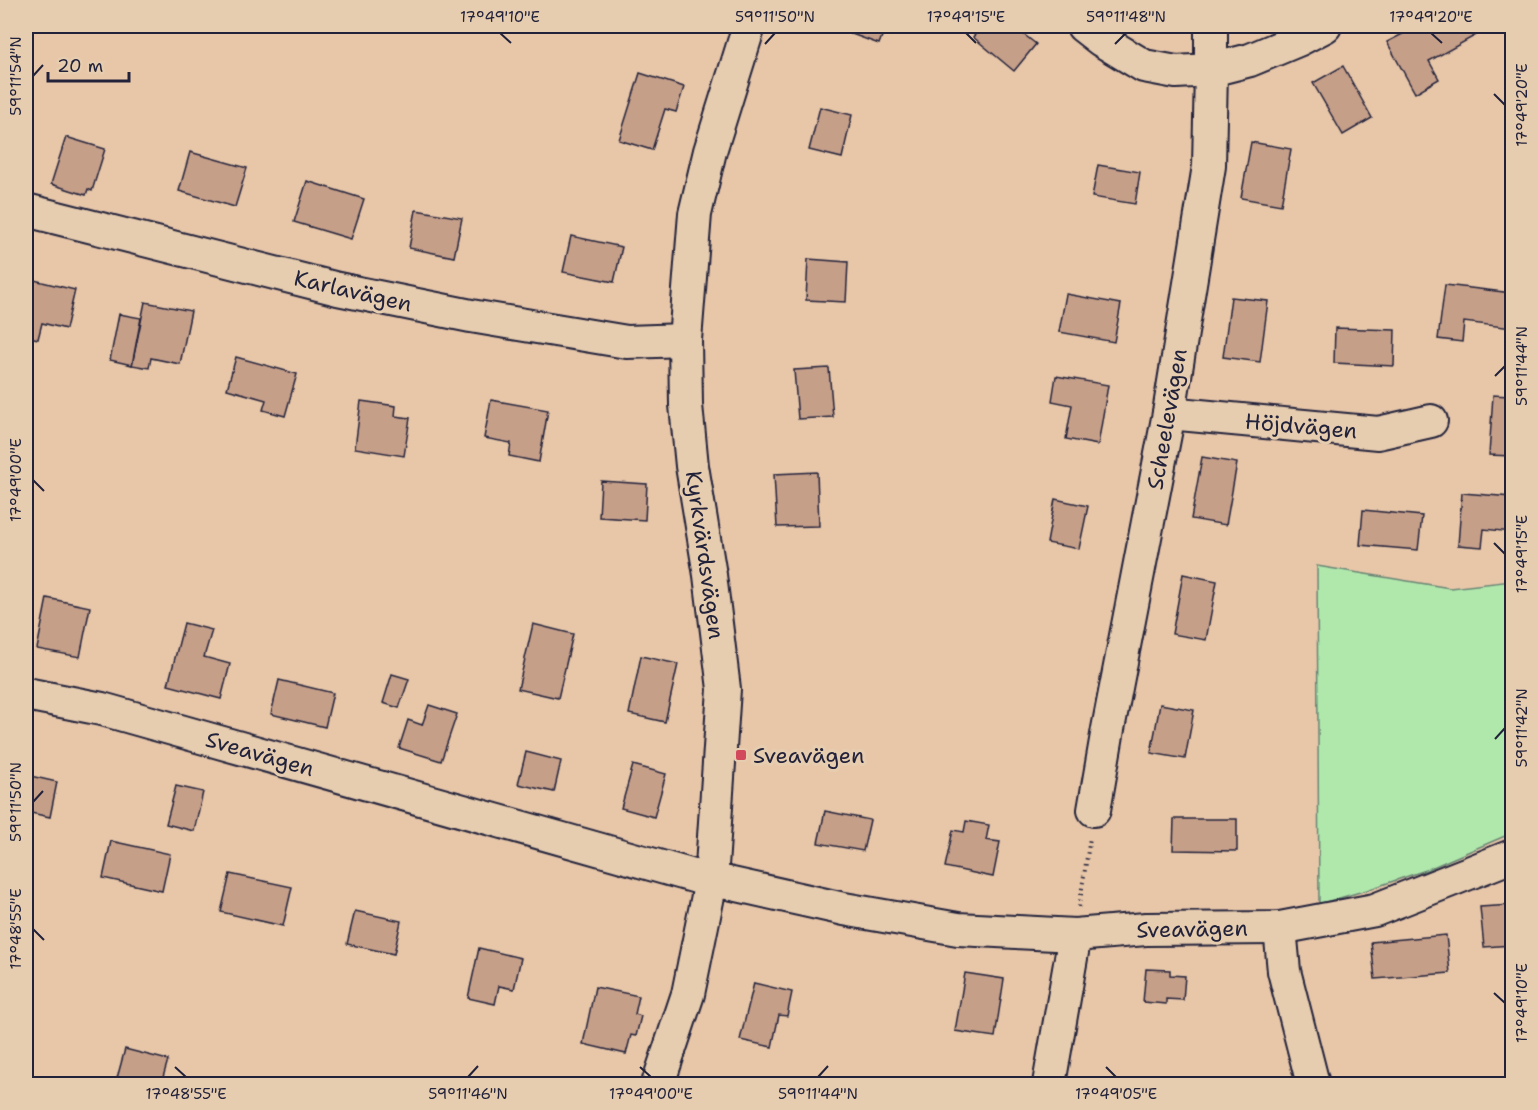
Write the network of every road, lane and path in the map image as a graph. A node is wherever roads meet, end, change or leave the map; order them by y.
1 (749, 26) edge
2 (1083, 26) edge
3 (1211, 26) edge
4 (1325, 26) edge
5 (1211, 70) junction
6 (26, 210) edge
7 (685, 340) junction
8 (1169, 413) junction
9 (1431, 421) dead end
10 (26, 694) edge
11 (1094, 810) joint
12 (1512, 856) edge
13 (711, 881) junction
14 (1280, 927) junction
15 (1075, 935) junction
16 (658, 1084) edge
17 (1048, 1084) edge
18 (1313, 1084) edge

1 - 7 street, Kyrkvärdsvägen
2 - 5 street
3 - 5 street, Scheelevägen
4 - 5 street
5 - 8 street, Scheelevägen
6 - 7 street, Karlavägen
7 - 13 street, Kyrkvärdsvägen
8 - 9 street, Höjdvägen
8 - 11 street, Scheelevägen
10 - 13 street, Sveavägen
11 - 15 path
12 - 14 street, Sveavägen
13 - 15 street, Sveavägen
13 - 16 street, Kyrkvärdsvägen
14 - 15 street, Sveavägen
14 - 18 street
15 - 17 street

